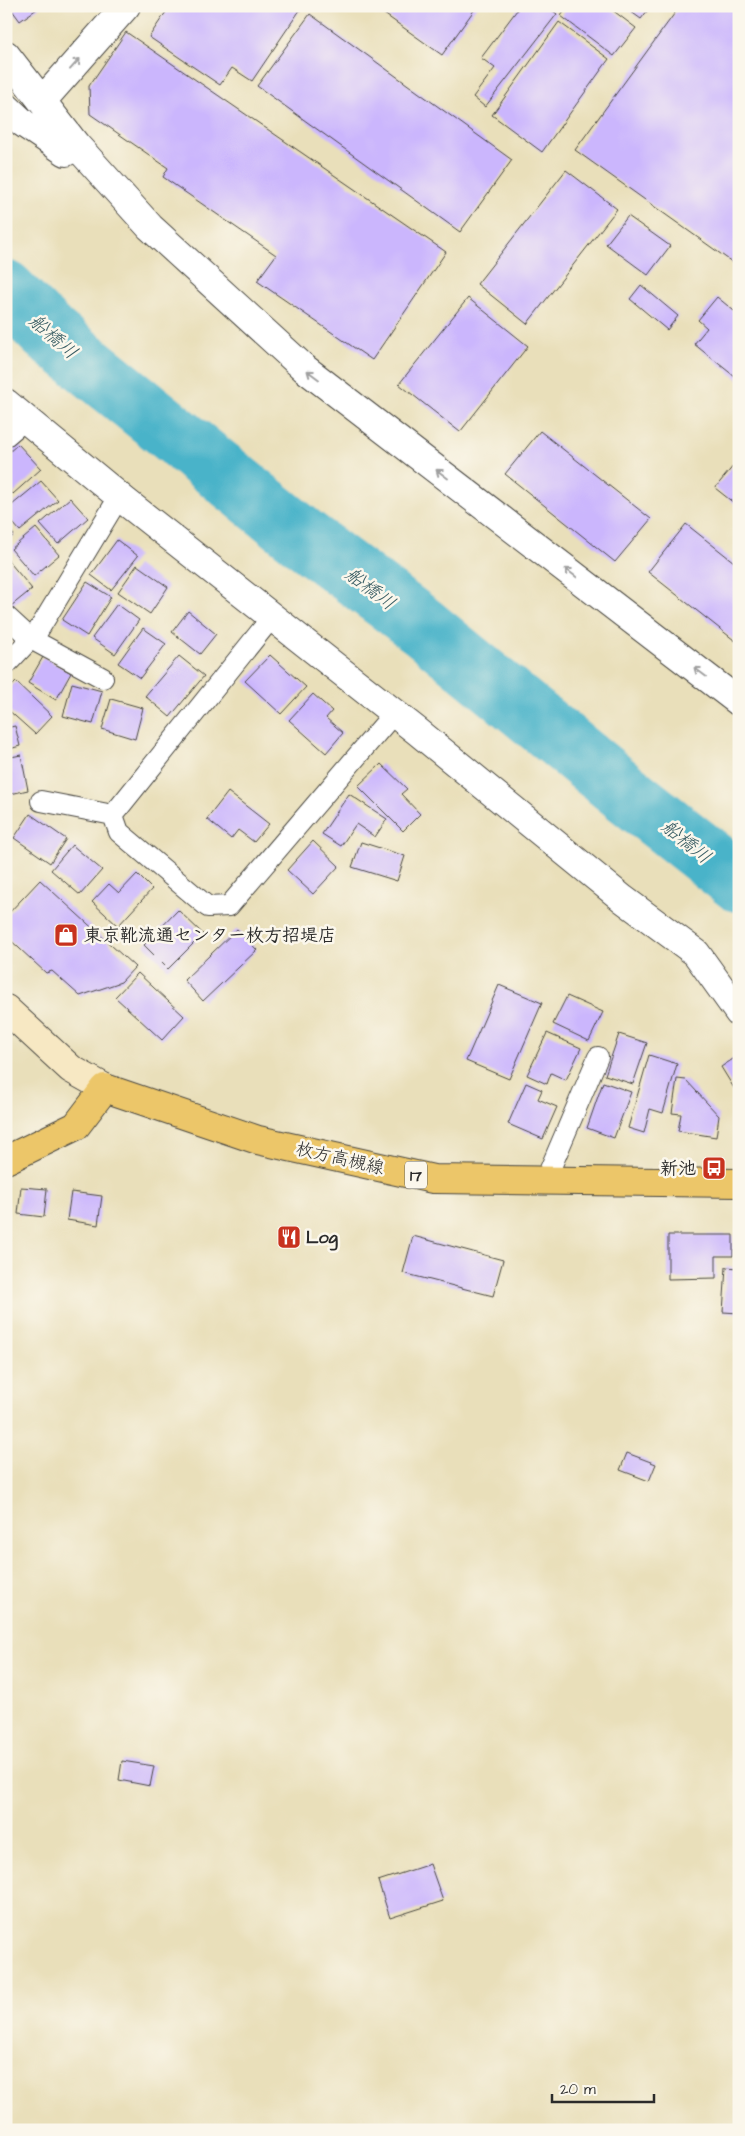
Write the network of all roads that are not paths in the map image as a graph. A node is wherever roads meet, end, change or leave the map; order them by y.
1 (126, 6) edge
2 (6, 55) edge
3 (42, 101) junction
4 (6, 107) edge
5 (76, 145) junction
6 (13, 419) edge
7 (119, 497) junction
8 (6, 616) edge
9 (272, 617) junction
10 (31, 639) junction
11 (6, 665) edge
12 (103, 678) dead end
13 (739, 702) edge
14 (394, 713) junction
15 (41, 801) dead end
16 (114, 815) junction
17 (6, 1009) edge
18 (739, 1013) edge
19 (598, 1057) dead end
20 (105, 1088) junction
21 (6, 1160) edge
22 (545, 1181) junction
23 (739, 1183) edge

3 -> 1 street
2 - 3 street
3 - 5 street
4 - 5 street
13 -> 5 street
6 - 7 street
7 - 9 street
7 - 10 lane
8 - 10 lane
9 - 14 street
9 - 16 lane
10 - 11 lane
10 - 12 lane
14 - 16 lane
14 - 18 street
15 - 16 lane
17 - 20 street
19 - 22 lane
20 - 21 main road
20 - 22 main road, 枚方高槻線 / 17
22 - 23 main road, 枚方高槻線 / 17

